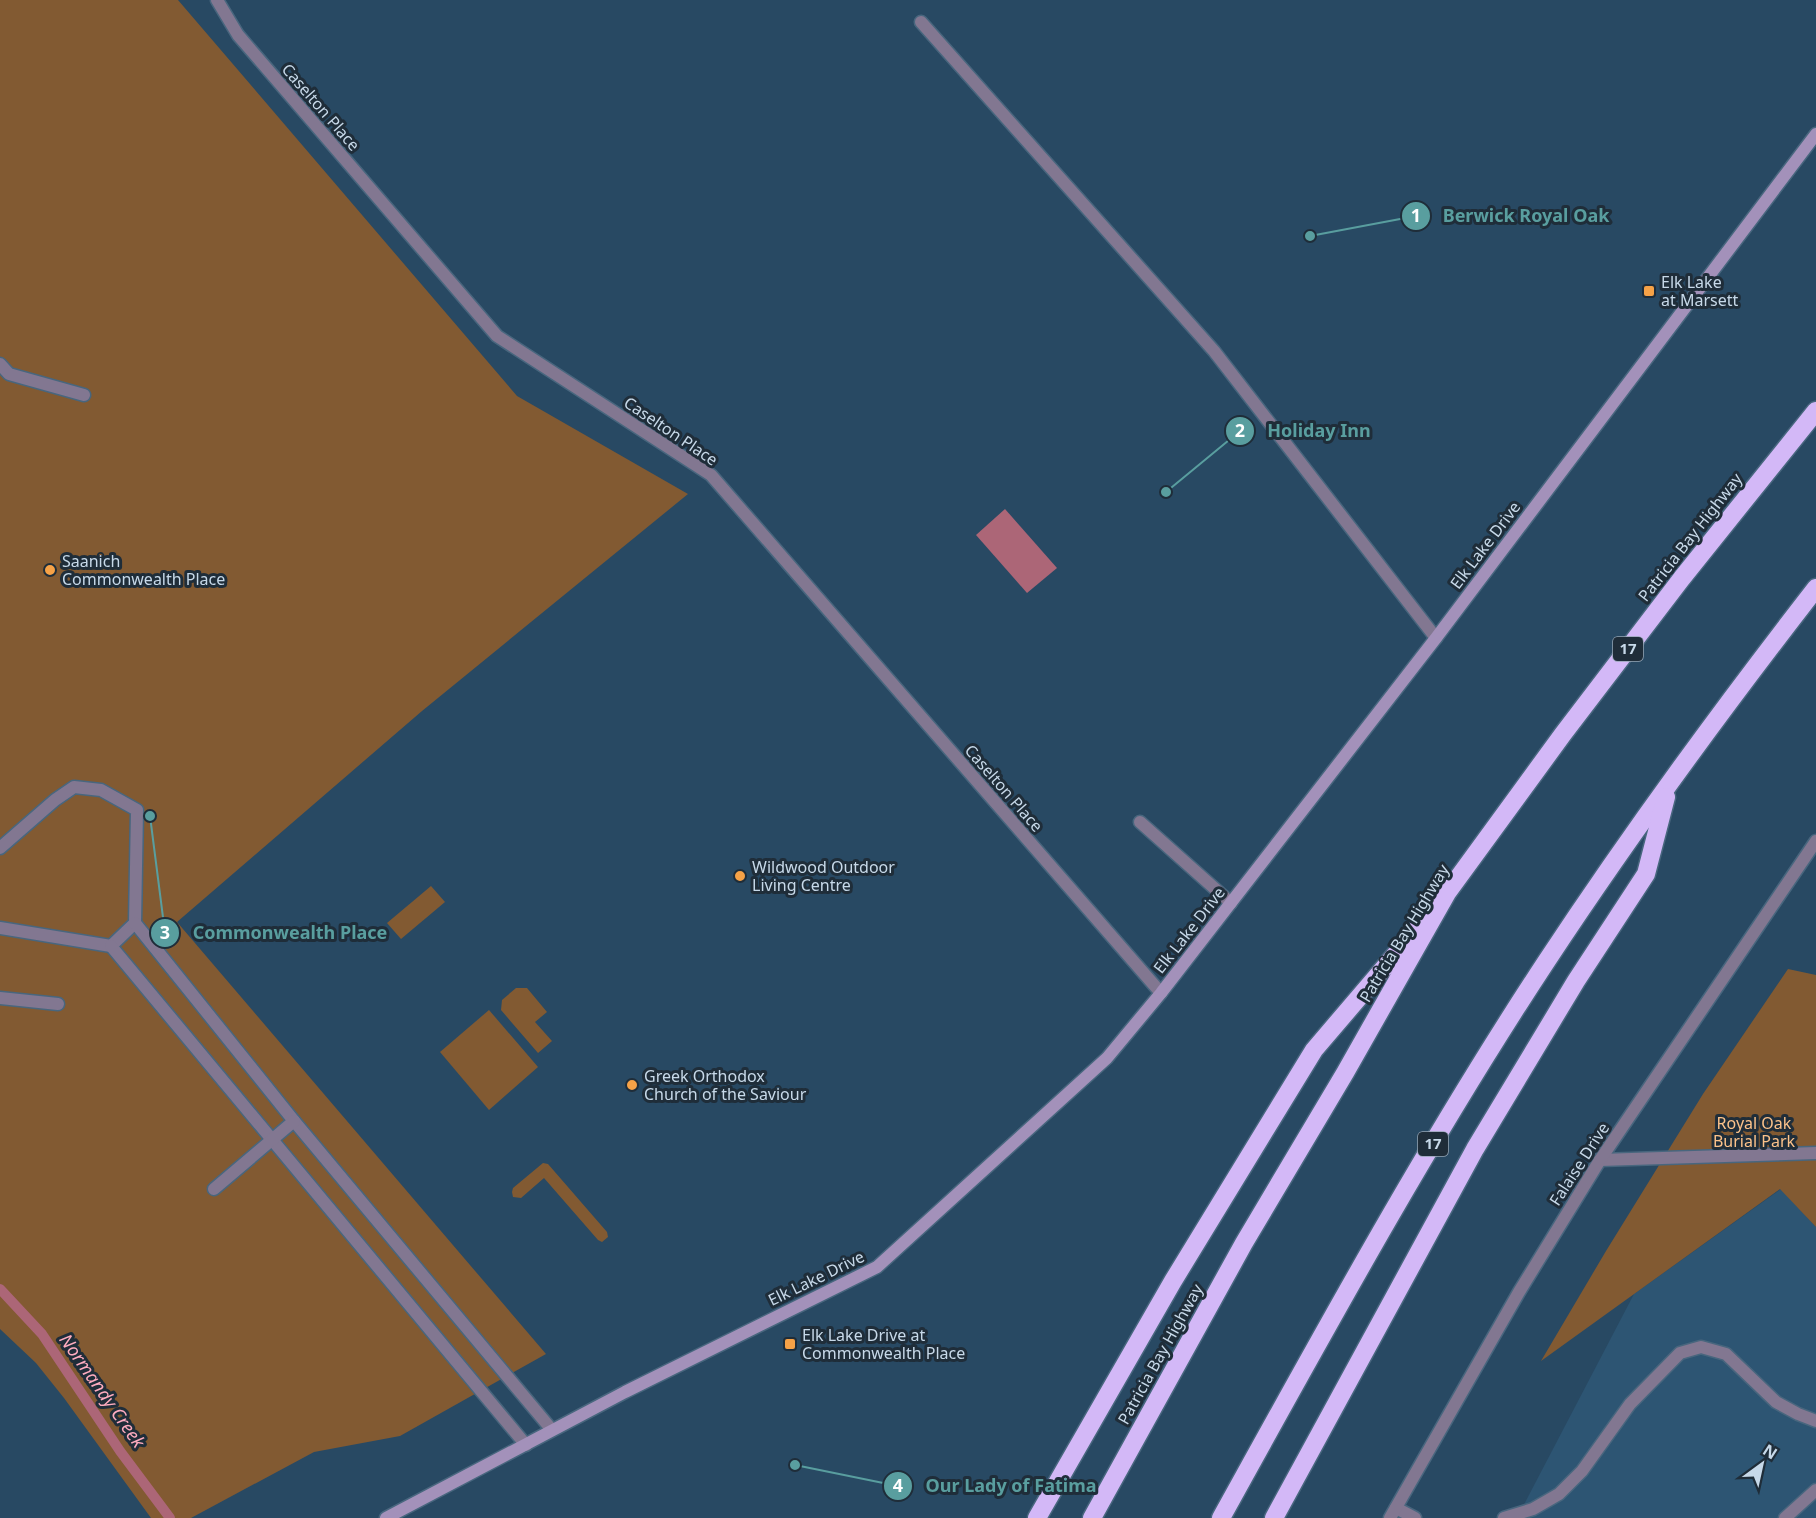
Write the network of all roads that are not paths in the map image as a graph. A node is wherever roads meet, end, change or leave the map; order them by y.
1 (217, 0) edge
2 (921, 22) dead end
3 (1816, 134) edge
4 (0, 364) edge
5 (84, 395) dead end
6 (1816, 411) edge
7 (1816, 588) edge
8 (1436, 638) junction
9 (1669, 783) junction
10 (1140, 822) dead end
11 (1816, 841) edge
12 (0, 848) edge
13 (1447, 893) junction
14 (1231, 903) junction
15 (0, 916) edge
16 (135, 923) junction
17 (4, 928) edge
18 (111, 946) junction
19 (1161, 993) junction
20 (0, 998) edge
21 (57, 1004) dead end
22 (294, 1121) junction
23 (272, 1140) junction
24 (1816, 1153) edge
25 (1600, 1160) junction
26 (214, 1189) dead end
27 (1816, 1421) edge
28 (552, 1430) junction
29 (526, 1445) junction
30 (1816, 1490) edge
31 (1393, 1513) edge
32 (386, 1518) edge
33 (1037, 1518) edge
34 (1092, 1518) edge
35 (1221, 1518) edge
36 (1274, 1518) edge
37 (1414, 1518) edge
38 (1504, 1518) edge
39 (1785, 1518) edge

1 - 19 street, Caselton Place
2 - 8 street
3 - 8 street, Elk Lake Drive
4 - 5 street
6 - 13 highway, Patricia Bay Highway / 17
7 - 9 highway, 17
8 - 14 street, Elk Lake Drive
9 - 35 highway, 17
9 - 36 highway
10 - 14 street
11 - 25 street, Falaise Drive
12 - 16 street
13 - 33 highway
13 - 34 highway, Patricia Bay Highway / 17
14 - 19 street, Elk Lake Drive
15 - 17 street
16 - 18 street
16 - 22 street
17 - 18 street
18 - 23 street
19 - 28 street, Elk Lake Drive
20 - 21 street
22 - 23 street
22 - 28 street
23 - 26 street
23 - 29 street
24 - 25 street
25 - 31 street, Falaise Drive
27 - 38 street
28 - 29 street, Elk Lake Drive
29 - 32 street, Elk Lake Drive
30 - 39 street
31 - 37 street

